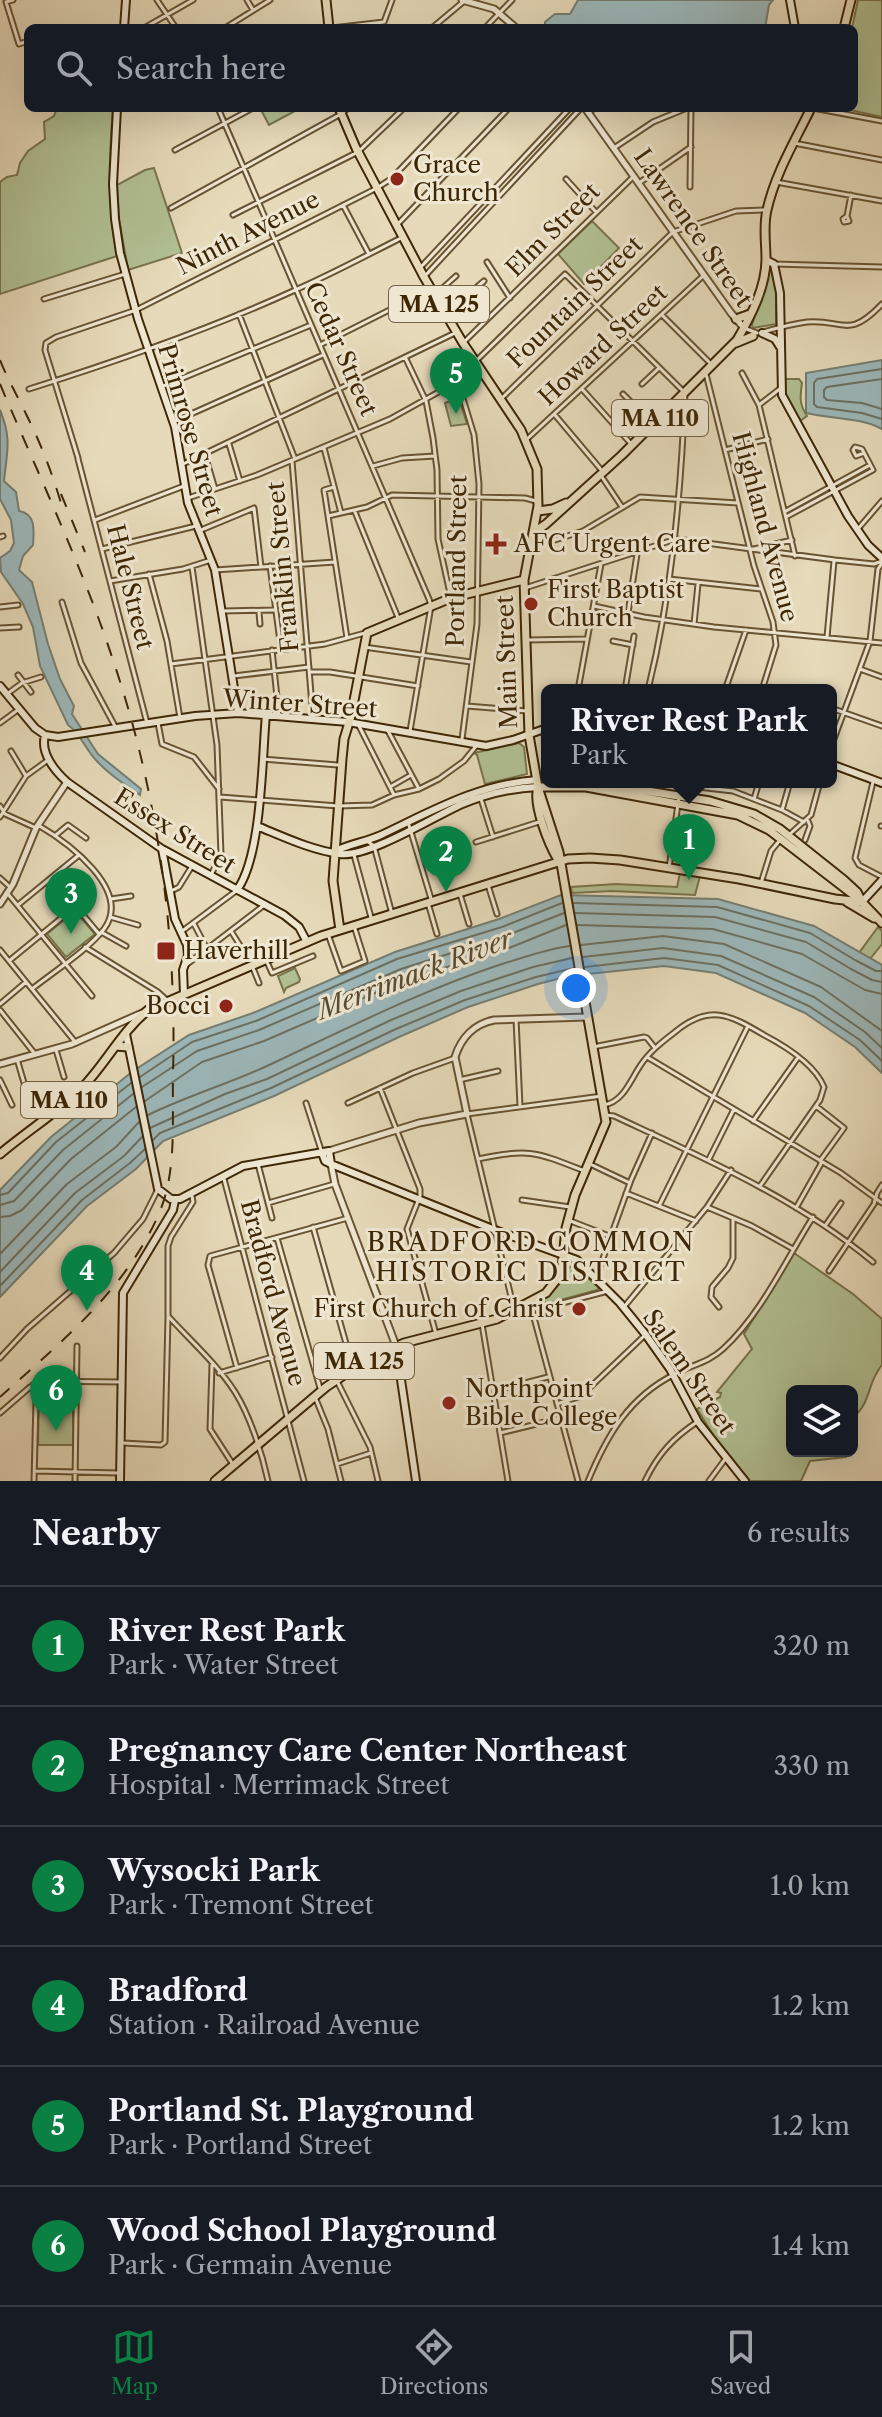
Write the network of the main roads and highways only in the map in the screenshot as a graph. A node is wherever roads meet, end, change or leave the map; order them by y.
1 (126, 0) edge
2 (326, 0) edge
3 (790, 0) edge
4 (851, 0) edge
5 (124, 24) edge
6 (329, 24) edge
7 (794, 24) edge
8 (845, 24) edge
9 (117, 112) edge
10 (344, 112) edge
11 (808, 112) edge
12 (770, 262) junction
13 (751, 313) junction
14 (736, 319) road end
15 (757, 334) joint
16 (734, 343) junction
17 (780, 347) junction
18 (539, 498) junction
19 (555, 512) junction
20 (537, 515) junction
21 (532, 539) junction
22 (882, 561) edge
23 (524, 584) junction
24 (0, 686) edge
25 (238, 713) junction
26 (266, 714) junction
27 (348, 722) junction
28 (541, 730) edge
29 (45, 735) junction
30 (529, 735) junction
31 (837, 766) edge
32 (541, 782) edge
33 (882, 783) edge
34 (537, 784) junction
35 (541, 784) edge
36 (620, 788) edge
37 (410, 825) junction
38 (257, 826) junction
39 (162, 849) junction
40 (334, 852) junction
41 (560, 862) junction
42 (882, 879) edge
43 (237, 890) junction
44 (841, 899) junction
45 (862, 902) junction
46 (882, 924) edge
47 (347, 928) junction
48 (307, 942) junction
49 (183, 995) junction
50 (126, 1034) junction
51 (116, 1046) junction
52 (128, 1047) junction
53 (0, 1154) edge
54 (175, 1200) junction
55 (564, 1256) junction
56 (396, 1346) junction
57 (119, 1477) edge
58 (215, 1481) edge
59 (416, 1481) edge
60 (745, 1481) edge

1 - 5 main road
2 - 6 main road
3 - 7 main road
4 - 8 main road
9 - 25 main road, Primrose Street
10 - 18 main road, Main Street / MA 125
11 - 12 main road, MA 110
12 - 13 main road, MA 110
12 - 17 main road
13 - 14 main road
13 - 16 main road, MA 110
15 - 16 main road
15 - 17 main road
16 - 19 main road, MA 110
17 - 22 main road
18 - 19 main road
18 - 20 main road, Main Street / MA 125
19 - 20 main road
19 - 21 main road, MA 110
20 - 21 main road, Main Street
21 - 23 main road, Main Street
23 - 27 main road
23 - 30 main road, Main Street
24 - 29 main road
25 - 26 main road, Winter Street
25 - 29 main road, Winter Street
26 - 27 main road, Winter Street
26 - 38 main road
27 - 30 main road, Winter Street
27 - 40 main road
28 - 30 main road, Winter Street
29 - 39 main road, Essex Street
30 - 34 main road, Main Street
31 - 33 main road
32 - 34 main road
34 - 35 main road
34 - 37 main road
34 - 41 main road, Main Street
34 - 41 main road, Main Street
36 - 45 main road
37 - 40 main road
37 - 40 main road
38 - 40 main road
38 - 43 main road
39 - 43 main road, Essex Street
39 - 49 main road
40 - 47 main road
41 - 44 main road
41 - 47 main road
41 - 55 main road, MA 125
42 - 45 main road
43 - 48 main road, Essex Street
44 - 45 main road
44 - 46 main road
45 - 46 main road
47 - 48 main road, MA 110
48 - 49 main road, MA 110
49 - 50 main road, MA 110
50 - 51 main road, MA 110
50 - 52 main road
51 - 52 main road
51 - 53 main road, MA 110
52 - 54 main road
54 - 55 main road, Salem Street
54 - 57 main road
55 - 56 main road, MA 125
55 - 60 main road, Salem Street
56 - 58 main road, MA 125
56 - 59 main road

